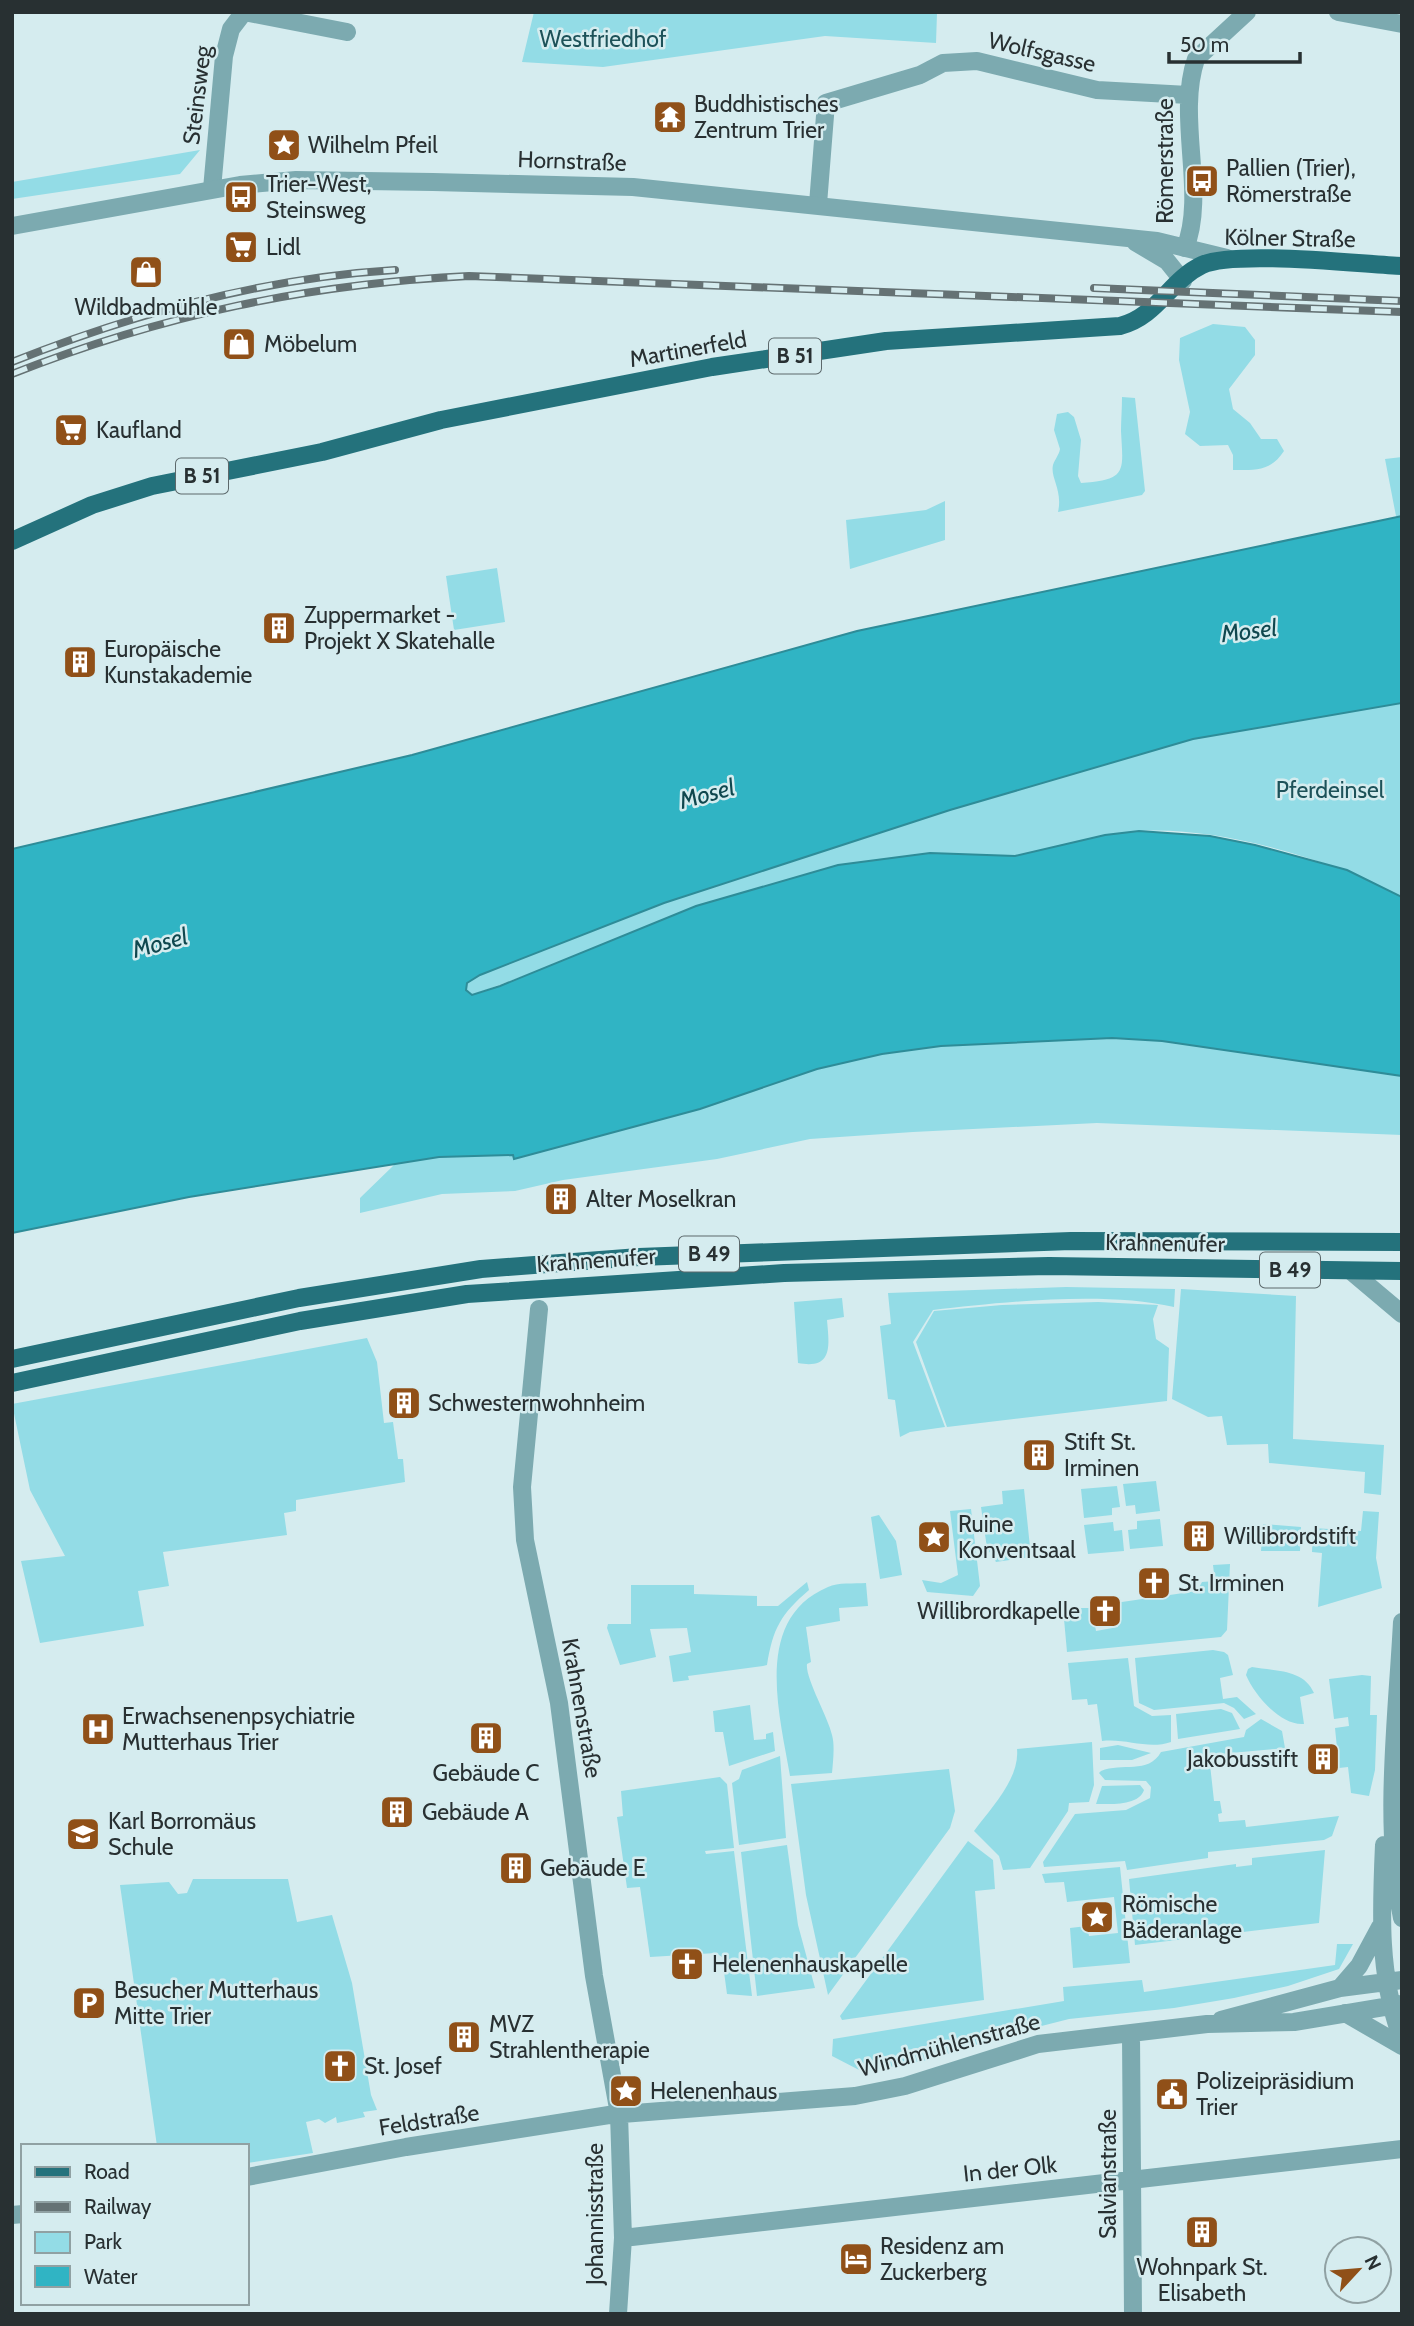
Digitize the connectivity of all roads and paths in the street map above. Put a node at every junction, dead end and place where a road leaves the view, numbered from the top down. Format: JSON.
{"nodes":[{"id":1,"x":244,"y":12,"type":"edge"},
{"id":2,"x":1247,"y":12,"type":"edge"},
{"id":3,"x":1338,"y":12,"type":"edge"},
{"id":4,"x":1402,"y":24,"type":"edge"},
{"id":5,"x":347,"y":32,"type":"dead end"},
{"id":6,"x":1188,"y":95,"type":"junction"},
{"id":7,"x":212,"y":189,"type":"junction"},
{"id":8,"x":818,"y":204,"type":"junction"},
{"id":9,"x":12,"y":226,"type":"edge"},
{"id":10,"x":1132,"y":240,"type":"junction"},
{"id":11,"x":1185,"y":248,"type":"junction"},
{"id":12,"x":1227,"y":258,"type":"junction"},
{"id":13,"x":1167,"y":261,"type":"junction"},
{"id":14,"x":1402,"y":266,"type":"edge"},
{"id":15,"x":1183,"y":281,"type":"junction"},
{"id":16,"x":12,"y":541,"type":"edge"},
{"id":17,"x":1402,"y":1241,"type":"edge"},
{"id":18,"x":1350,"y":1271,"type":"junction"},
{"id":19,"x":1402,"y":1271,"type":"edge"},
{"id":20,"x":539,"y":1309,"type":"dead end"},
{"id":21,"x":1402,"y":1314,"type":"edge"},
{"id":22,"x":12,"y":1359,"type":"edge"},
{"id":23,"x":12,"y":1383,"type":"edge"},
{"id":24,"x":1402,"y":1622,"type":"edge"},
{"id":25,"x":1394,"y":1783,"type":"junction"},
{"id":26,"x":1402,"y":1918,"type":"edge"},
{"id":27,"x":1380,"y":1927,"type":"junction"},
{"id":28,"x":1395,"y":1981,"type":"edge"},
{"id":29,"x":1340,"y":1988,"type":"junction"},
{"id":30,"x":1397,"y":2005,"type":"edge"},
{"id":31,"x":1345,"y":2013,"type":"junction"},
{"id":32,"x":1207,"y":2024,"type":"junction"},
{"id":33,"x":1131,"y":2035,"type":"junction"},
{"id":34,"x":1402,"y":2039,"type":"edge"},
{"id":35,"x":1402,"y":2046,"type":"edge"},
{"id":36,"x":619,"y":2114,"type":"junction"},
{"id":37,"x":1402,"y":2149,"type":"edge"},
{"id":38,"x":248,"y":2177,"type":"edge"},
{"id":39,"x":1132,"y":2179,"type":"junction"},
{"id":40,"x":623,"y":2238,"type":"junction"},
{"id":41,"x":618,"y":2314,"type":"edge"},
{"id":42,"x":1133,"y":2314,"type":"edge"}],
"edges":[{"from":1,"to":5,"type":"street"},
{"from":1,"to":7,"type":"street","name":"Steinsweg"},
{"from":2,"to":6,"type":"street","name":"Römerstraße"},
{"from":3,"to":4,"type":"street"},
{"from":6,"to":8,"type":"street","name":"Wolfsgasse"},
{"from":6,"to":11,"type":"street","name":"Römerstraße"},
{"from":7,"to":8,"type":"street","name":"Hornstraße"},
{"from":7,"to":9,"type":"street","name":"Hornstraße"},
{"from":8,"to":10,"type":"street","name":"Hornstraße"},
{"from":10,"to":11,"type":"street","name":"Hornstraße"},
{"from":10,"to":13,"type":"street","name":"Hornstraße"},
{"from":11,"to":12,"type":"street","name":"Hornstraße"},
{"from":11,"to":13,"type":"street"},
{"from":12,"to":14,"type":"main road","name":"Kölner Straße","number":"B 51"},
{"from":12,"to":15,"type":"main road","name":"Kölner Straße","number":"B 51"},
{"from":13,"to":15,"type":"street","name":"Hornstraße"},
{"from":15,"to":16,"type":"main road","name":"Martinerfeld","number":"B 51"},
{"from":17,"to":22,"type":"main road","name":"Krahnenufer","number":"B 49"},
{"from":18,"to":19,"type":"main road","name":"Krahnenufer","number":"B 49"},
{"from":18,"to":21,"type":"street"},
{"from":18,"to":23,"type":"main road","name":"Krahnenufer","number":"B 49"},
{"from":20,"to":36,"type":"street","name":"Krahnenstraße"},
{"from":24,"to":25,"type":"street"},
{"from":25,"to":26,"type":"street"},
{"from":25,"to":27,"type":"street"},
{"from":27,"to":28,"type":"street"},
{"from":27,"to":29,"type":"street"},
{"from":28,"to":29,"type":"street","name":"Windmühlenstraße"},
{"from":28,"to":30,"type":"street"},
{"from":29,"to":32,"type":"street","name":"Windmühlenstraße"},
{"from":30,"to":31,"type":"street","name":"Windmühlenstraße"},
{"from":30,"to":34,"type":"street"},
{"from":31,"to":32,"type":"street","name":"Windmühlenstraße"},
{"from":31,"to":35,"type":"street"},
{"from":32,"to":33,"type":"street","name":"Windmühlenstraße"},
{"from":33,"to":36,"type":"street","name":"Windmühlenstraße"},
{"from":33,"to":39,"type":"street","name":"Salvianstraße"},
{"from":36,"to":38,"type":"street","name":"Feldstraße"},
{"from":36,"to":40,"type":"street","name":"Johannisstraße"},
{"from":37,"to":39,"type":"street","name":"In der Olk"},
{"from":39,"to":40,"type":"street","name":"In der Olk"},
{"from":39,"to":42,"type":"street","name":"Salvianstraße"},
{"from":40,"to":41,"type":"street","name":"Johannisstraße"}]}
